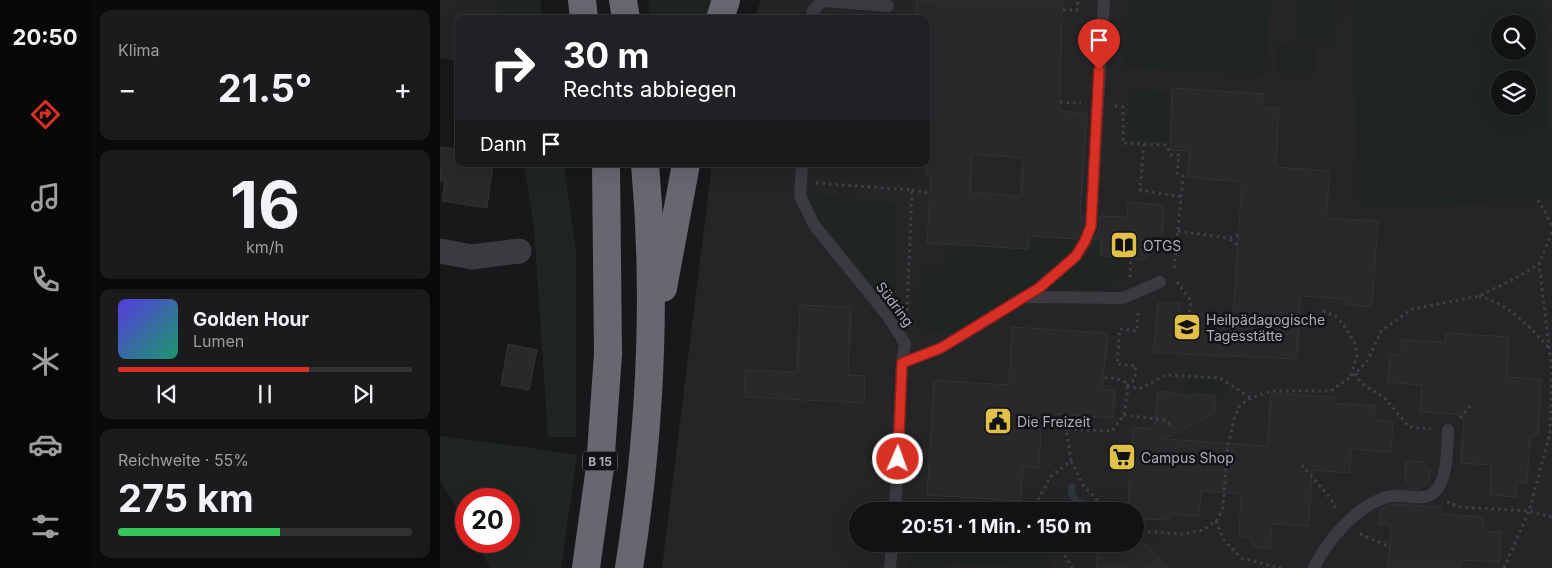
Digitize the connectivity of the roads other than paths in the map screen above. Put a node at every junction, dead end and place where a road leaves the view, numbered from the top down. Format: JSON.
{"nodes":[{"id":1,"x":582,"y":0,"type":"edge"},
{"id":2,"x":623,"y":0,"type":"edge"},
{"id":3,"x":726,"y":0,"type":"edge"},
{"id":4,"x":1104,"y":0,"type":"edge"},
{"id":5,"x":888,"y":6,"type":"dead end"},
{"id":6,"x":584,"y":15,"type":"edge"},
{"id":7,"x":625,"y":15,"type":"edge"},
{"id":8,"x":721,"y":15,"type":"edge"},
{"id":9,"x":812,"y":15,"type":"edge"},
{"id":10,"x":606,"y":167,"type":"edge"},
{"id":11,"x":645,"y":167,"type":"edge"},
{"id":12,"x":685,"y":167,"type":"edge"},
{"id":13,"x":802,"y":167,"type":"edge"},
{"id":14,"x":440,"y":251,"type":"edge"},
{"id":15,"x":519,"y":252,"type":"dead end"},
{"id":16,"x":1160,"y":282,"type":"dead end"},
{"id":17,"x":1025,"y":297,"type":"junction"},
{"id":18,"x":650,"y":363,"type":"junction"},
{"id":19,"x":902,"y":363,"type":"junction"},
{"id":20,"x":1448,"y":430,"type":"road end"},
{"id":21,"x":895,"y":502,"type":"edge"},
{"id":22,"x":891,"y":552,"type":"edge"},
{"id":23,"x":586,"y":568,"type":"edge"},
{"id":24,"x":628,"y":568,"type":"edge"},
{"id":25,"x":890,"y":568,"type":"edge"},
{"id":26,"x":1314,"y":568,"type":"edge"}],
"edges":[{"from":1,"to":6,"type":"highway"},
{"from":2,"to":7,"type":"highway"},
{"from":3,"to":8,"type":"highway"},
{"from":4,"to":17,"type":"lane"},
{"from":5,"to":9,"type":"lane"},
{"from":10,"to":23,"type":"highway","number":"B 15"},
{"from":11,"to":18,"type":"highway"},
{"from":12,"to":18,"type":"highway"},
{"from":13,"to":19,"type":"lane","name":"Südring"},
{"from":14,"to":15,"type":"street"},
{"from":16,"to":17,"type":"lane"},
{"from":17,"to":19,"type":"lane"},
{"from":18,"to":24,"type":"highway"},
{"from":19,"to":21,"type":"lane","name":"Südring"},
{"from":20,"to":26,"type":"lane"},
{"from":22,"to":25,"type":"lane"}]}
